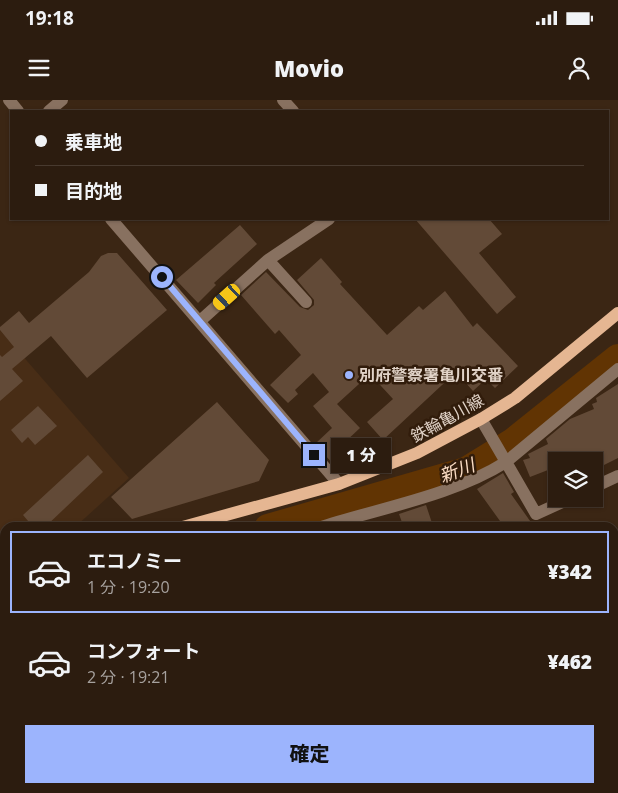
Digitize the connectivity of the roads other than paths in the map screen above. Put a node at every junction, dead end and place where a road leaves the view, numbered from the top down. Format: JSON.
{"nodes":[{"id":1,"x":9,"y":100,"type":"edge"},
{"id":2,"x":62,"y":100,"type":"edge"},
{"id":3,"x":283,"y":100,"type":"edge"},
{"id":4,"x":17,"y":110,"type":"edge"},
{"id":5,"x":50,"y":110,"type":"edge"},
{"id":6,"x":292,"y":110,"type":"edge"},
{"id":7,"x":112,"y":220,"type":"edge"},
{"id":8,"x":328,"y":220,"type":"edge"},
{"id":9,"x":268,"y":260,"type":"junction"},
{"id":10,"x":306,"y":302,"type":"dead end"},
{"id":11,"x":618,"y":313,"type":"edge"},
{"id":12,"x":200,"y":321,"type":"junction"},
{"id":13,"x":618,"y":369,"type":"edge"},
{"id":14,"x":481,"y":419,"type":"junction"},
{"id":15,"x":506,"y":462,"type":"junction"},
{"id":16,"x":618,"y":476,"type":"edge"},
{"id":17,"x":603,"y":483,"type":"edge"},
{"id":18,"x":339,"y":484,"type":"junction"},
{"id":19,"x":551,"y":507,"type":"edge"},
{"id":20,"x":201,"y":522,"type":"edge"},
{"id":21,"x":337,"y":522,"type":"edge"}],
"edges":[{"from":1,"to":4,"type":"street"},
{"from":2,"to":5,"type":"street"},
{"from":3,"to":6,"type":"street"},
{"from":7,"to":12,"type":"street"},
{"from":8,"to":9,"type":"street"},
{"from":9,"to":10,"type":"street"},
{"from":9,"to":12,"type":"street"},
{"from":11,"to":14,"type":"main road","name":"鉄輪亀川線"},
{"from":12,"to":18,"type":"street"},
{"from":13,"to":15,"type":"street"},
{"from":14,"to":15,"type":"street"},
{"from":14,"to":18,"type":"main road","name":"鉄輪亀川線"},
{"from":15,"to":19,"type":"street"},
{"from":15,"to":21,"type":"street"},
{"from":16,"to":17,"type":"street"},
{"from":18,"to":20,"type":"main road","name":"鉄輪亀川線"}]}
